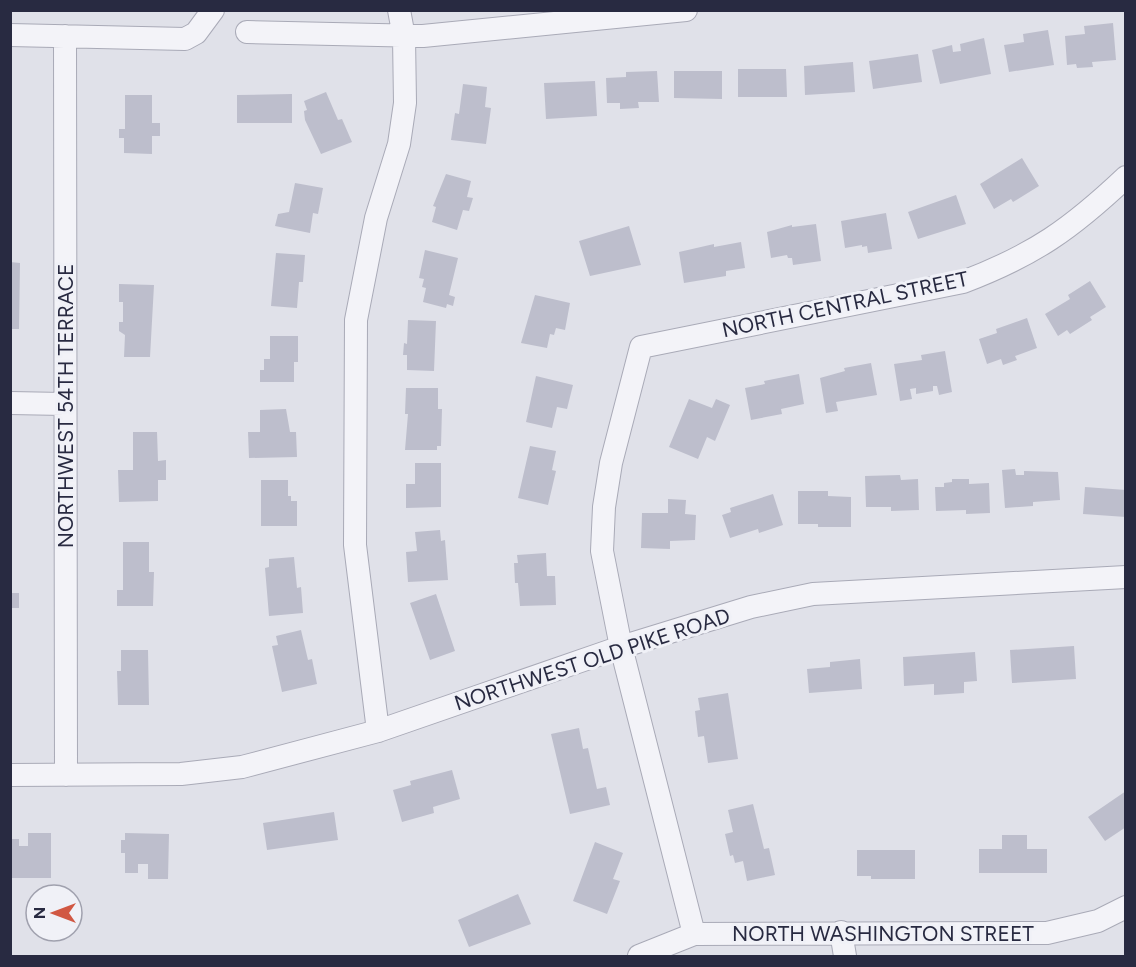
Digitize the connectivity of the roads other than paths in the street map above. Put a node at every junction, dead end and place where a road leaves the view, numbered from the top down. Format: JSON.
{"nodes":[{"id":1,"x":213,"y":10,"type":"edge"},
{"id":2,"x":399,"y":10,"type":"edge"},
{"id":3,"x":686,"y":10,"type":"edge"},
{"id":4,"x":247,"y":32,"type":"dead end"},
{"id":5,"x":10,"y":35,"type":"edge"},
{"id":6,"x":65,"y":36,"type":"junction"},
{"id":7,"x":404,"y":37,"type":"junction"},
{"id":8,"x":1125,"y":177,"type":"edge"},
{"id":9,"x":10,"y":403,"type":"edge"},
{"id":10,"x":64,"y":404,"type":"junction"},
{"id":11,"x":1125,"y":577,"type":"edge"},
{"id":12,"x":621,"y":647,"type":"junction"},
{"id":13,"x":378,"y":731,"type":"junction"},
{"id":14,"x":10,"y":775,"type":"edge"},
{"id":15,"x":66,"y":775,"type":"junction"},
{"id":16,"x":1125,"y":907,"type":"edge"},
{"id":17,"x":841,"y":932,"type":"junction"},
{"id":18,"x":694,"y":934,"type":"junction"},
{"id":19,"x":639,"y":957,"type":"edge"},
{"id":20,"x":845,"y":957,"type":"edge"}],
"edges":[{"from":1,"to":6,"type":"street"},
{"from":2,"to":7,"type":"street"},
{"from":3,"to":7,"type":"street"},
{"from":4,"to":7,"type":"street"},
{"from":5,"to":6,"type":"street"},
{"from":6,"to":10,"type":"street","name":"NORTHWEST 54TH TERRACE"},
{"from":7,"to":13,"type":"street"},
{"from":8,"to":12,"type":"street","name":"NORTH CENTRAL STREET"},
{"from":9,"to":10,"type":"street"},
{"from":10,"to":15,"type":"street","name":"NORTHWEST 54TH TERRACE"},
{"from":11,"to":12,"type":"street","name":"NORTHWEST OLD PIKE ROAD"},
{"from":12,"to":13,"type":"street","name":"NORTHWEST OLD PIKE ROAD"},
{"from":12,"to":18,"type":"street"},
{"from":13,"to":15,"type":"street","name":"NORTHWEST OLD PIKE ROAD"},
{"from":14,"to":15,"type":"street","name":"NORTHWEST OLD PIKE ROAD"},
{"from":16,"to":17,"type":"street","name":"NORTH WASHINGTON STREET"},
{"from":17,"to":18,"type":"street","name":"NORTH WASHINGTON STREET"},
{"from":17,"to":20,"type":"street"},
{"from":18,"to":19,"type":"street","name":"NORTH WASHINGTON STREET"}]}
